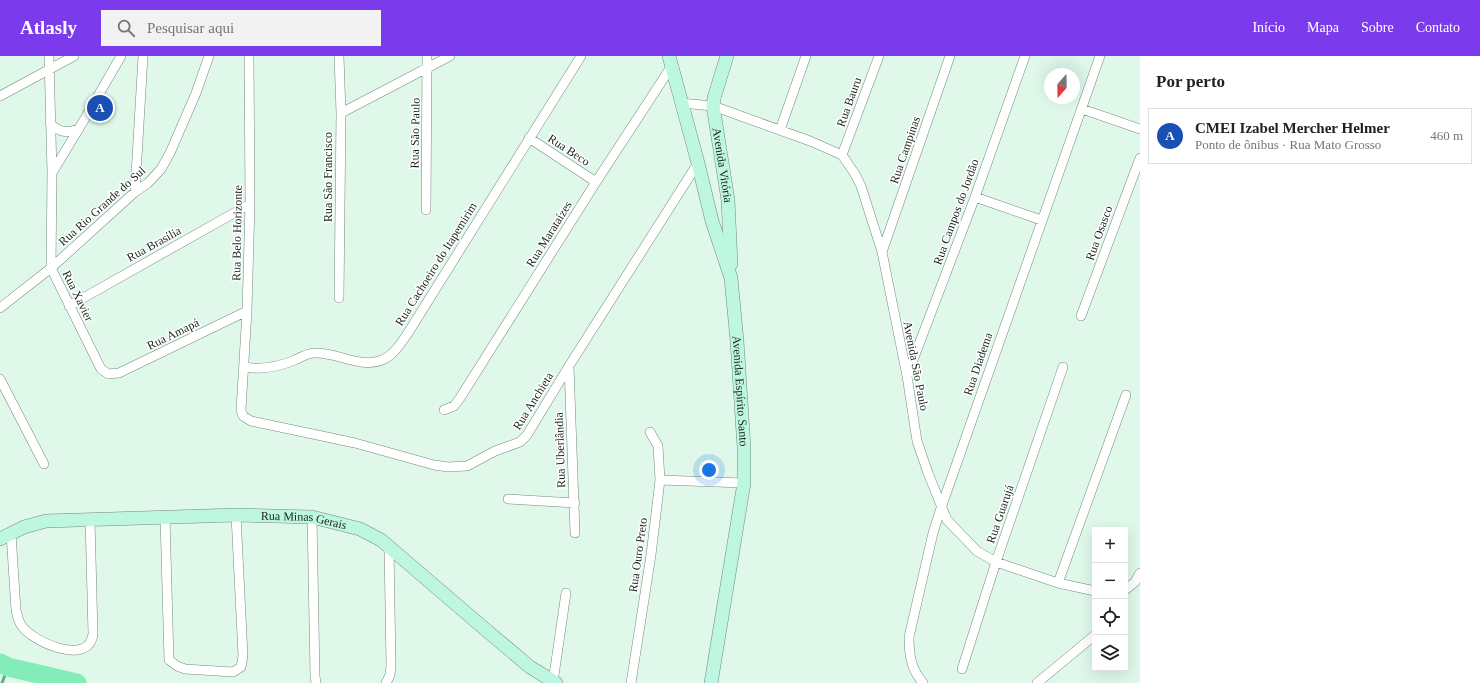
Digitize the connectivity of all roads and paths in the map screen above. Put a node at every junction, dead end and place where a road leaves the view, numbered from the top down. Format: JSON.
{"nodes":[{"id":1,"x":49,"y":56,"type":"edge"},
{"id":2,"x":74,"y":56,"type":"edge"},
{"id":3,"x":121,"y":56,"type":"edge"},
{"id":4,"x":143,"y":56,"type":"edge"},
{"id":5,"x":209,"y":56,"type":"edge"},
{"id":6,"x":249,"y":56,"type":"edge"},
{"id":7,"x":338,"y":56,"type":"edge"},
{"id":8,"x":427,"y":56,"type":"edge"},
{"id":9,"x":450,"y":56,"type":"edge"},
{"id":10,"x":581,"y":56,"type":"edge"},
{"id":11,"x":727,"y":56,"type":"edge"},
{"id":12,"x":806,"y":56,"type":"edge"},
{"id":13,"x":878,"y":56,"type":"edge"},
{"id":14,"x":950,"y":56,"type":"edge"},
{"id":15,"x":1025,"y":56,"type":"edge"},
{"id":16,"x":1100,"y":56,"type":"edge"},
{"id":17,"x":670,"y":62,"type":"edge"},
{"id":18,"x":427,"y":68,"type":"junction"},
{"id":19,"x":49,"y":71,"type":"junction"},
{"id":20,"x":0,"y":96,"type":"edge"},
{"id":21,"x":681,"y":103,"type":"junction"},
{"id":22,"x":713,"y":106,"type":"junction"},
{"id":23,"x":1082,"y":109,"type":"junction"},
{"id":24,"x":341,"y":113,"type":"junction"},
{"id":25,"x":50,"y":123,"type":"junction"},
{"id":26,"x":1140,"y":129,"type":"edge"},
{"id":27,"x":78,"y":130,"type":"junction"},
{"id":28,"x":780,"y":130,"type":"junction"},
{"id":29,"x":529,"y":138,"type":"junction"},
{"id":30,"x":842,"y":156,"type":"junction"},
{"id":31,"x":1140,"y":158,"type":"edge"},
{"id":32,"x":698,"y":163,"type":"junction"},
{"id":33,"x":52,"y":173,"type":"junction"},
{"id":34,"x":596,"y":182,"type":"junction"},
{"id":35,"x":136,"y":192,"type":"junction"},
{"id":36,"x":975,"y":196,"type":"junction"},
{"id":37,"x":250,"y":204,"type":"junction"},
{"id":38,"x":426,"y":210,"type":"dead end"},
{"id":39,"x":729,"y":216,"type":"junction"},
{"id":40,"x":1041,"y":220,"type":"junction"},
{"id":41,"x":712,"y":221,"type":"junction"},
{"id":42,"x":882,"y":252,"type":"junction"},
{"id":43,"x":51,"y":268,"type":"junction"},
{"id":44,"x":731,"y":278,"type":"junction"},
{"id":45,"x":340,"y":298,"type":"dead end"},
{"id":46,"x":69,"y":306,"type":"junction"},
{"id":47,"x":0,"y":308,"type":"edge"},
{"id":48,"x":247,"y":311,"type":"junction"},
{"id":49,"x":1081,"y":316,"type":"dead end"},
{"id":50,"x":569,"y":366,"type":"junction"},
{"id":51,"x":244,"y":367,"type":"junction"},
{"id":52,"x":1063,"y":367,"type":"dead end"},
{"id":53,"x":108,"y":374,"type":"joint"},
{"id":54,"x":907,"y":376,"type":"junction"},
{"id":55,"x":0,"y":379,"type":"edge"},
{"id":56,"x":1126,"y":395,"type":"dead end"},
{"id":57,"x":241,"y":410,"type":"joint"},
{"id":58,"x":444,"y":410,"type":"dead end"},
{"id":59,"x":650,"y":432,"type":"dead end"},
{"id":60,"x":44,"y":464,"type":"dead end"},
{"id":61,"x":660,"y":480,"type":"junction"},
{"id":62,"x":744,"y":483,"type":"junction"},
{"id":63,"x":508,"y":499,"type":"dead end"},
{"id":64,"x":575,"y":503,"type":"junction"},
{"id":65,"x":941,"y":508,"type":"junction"},
{"id":66,"x":236,"y":515,"type":"junction"},
{"id":67,"x":165,"y":517,"type":"junction"},
{"id":68,"x":312,"y":517,"type":"junction"},
{"id":69,"x":90,"y":520,"type":"junction"},
{"id":70,"x":575,"y":533,"type":"dead end"},
{"id":71,"x":5,"y":536,"type":"edge"},
{"id":72,"x":389,"y":546,"type":"junction"},
{"id":73,"x":996,"y":562,"type":"junction"},
{"id":74,"x":1140,"y":573,"type":"edge"},
{"id":75,"x":1058,"y":583,"type":"junction"},
{"id":76,"x":1128,"y":588,"type":"edge"},
{"id":77,"x":1092,"y":589,"type":"edge"},
{"id":78,"x":566,"y":594,"type":"dead end"},
{"id":79,"x":1092,"y":637,"type":"edge"},
{"id":80,"x":962,"y":669,"type":"dead end"},
{"id":81,"x":555,"y":682,"type":"edge"},
{"id":82,"x":316,"y":683,"type":"edge"},
{"id":83,"x":386,"y":683,"type":"edge"},
{"id":84,"x":631,"y":683,"type":"edge"},
{"id":85,"x":711,"y":683,"type":"edge"},
{"id":86,"x":923,"y":683,"type":"edge"},
{"id":87,"x":1037,"y":683,"type":"edge"}],
"edges":[{"from":1,"to":19,"type":"street","name":"Rua Xavier"},
{"from":2,"to":19,"type":"street"},
{"from":3,"to":27,"type":"street"},
{"from":4,"to":35,"type":"street"},
{"from":5,"to":35,"type":"street","name":"Rua Rio Grande do Sul"},
{"from":6,"to":37,"type":"street","name":"Rua Belo Horizonte"},
{"from":7,"to":24,"type":"street","name":"Rua São Francisco"},
{"from":8,"to":18,"type":"street","name":"Rua São Paulo"},
{"from":9,"to":18,"type":"street"},
{"from":10,"to":29,"type":"street","name":"Rua Cachoeiro do Itapemirim"},
{"from":11,"to":22,"type":"street","name":"Avenida Vitória"},
{"from":12,"to":28,"type":"street"},
{"from":13,"to":30,"type":"street","name":"Rua Bauru"},
{"from":14,"to":42,"type":"street","name":"Rua Campinas"},
{"from":15,"to":36,"type":"street","name":"Rua Campos do Jordão"},
{"from":16,"to":23,"type":"street","name":"Rua Diadema"},
{"from":17,"to":21,"type":"street","name":"Avenida Espírito Santo"},
{"from":17,"to":34,"type":"street","name":"Rua Marataízes"},
{"from":18,"to":24,"type":"street"},
{"from":18,"to":38,"type":"street","name":"Rua São Paulo"},
{"from":19,"to":20,"type":"street"},
{"from":19,"to":25,"type":"street","name":"Rua Xavier"},
{"from":21,"to":22,"type":"street"},
{"from":21,"to":32,"type":"street","name":"Avenida Espírito Santo"},
{"from":22,"to":28,"type":"street","name":"Avenida São Paulo"},
{"from":22,"to":39,"type":"street","name":"Avenida Vitória"},
{"from":23,"to":26,"type":"street"},
{"from":23,"to":40,"type":"street","name":"Rua Diadema"},
{"from":24,"to":45,"type":"street","name":"Rua São Francisco"},
{"from":25,"to":27,"type":"street"},
{"from":25,"to":33,"type":"street","name":"Rua Xavier"},
{"from":27,"to":33,"type":"street"},
{"from":28,"to":30,"type":"street","name":"Avenida São Paulo"},
{"from":29,"to":34,"type":"street","name":"Rua Beco"},
{"from":29,"to":51,"type":"street","name":"Rua Cachoeiro do Itapemirim"},
{"from":30,"to":42,"type":"street","name":"Avenida São Paulo"},
{"from":31,"to":49,"type":"street","name":"Rua Osasco"},
{"from":32,"to":41,"type":"street","name":"Avenida Espírito Santo"},
{"from":32,"to":50,"type":"street","name":"Rua Anchieta"},
{"from":33,"to":43,"type":"street","name":"Rua Xavier"},
{"from":34,"to":58,"type":"street","name":"Rua Marataízes"},
{"from":35,"to":43,"type":"street","name":"Rua Rio Grande do Sul"},
{"from":36,"to":40,"type":"street"},
{"from":36,"to":54,"type":"street","name":"Rua Campos do Jordão"},
{"from":37,"to":46,"type":"street","name":"Rua Brasília"},
{"from":37,"to":48,"type":"street","name":"Rua Belo Horizonte"},
{"from":39,"to":41,"type":"street"},
{"from":39,"to":44,"type":"street","name":"Avenida Vitória"},
{"from":40,"to":65,"type":"street","name":"Rua Diadema"},
{"from":41,"to":44,"type":"street","name":"Avenida Espírito Santo"},
{"from":42,"to":54,"type":"street","name":"Avenida São Paulo"},
{"from":43,"to":46,"type":"street","name":"Rua Xavier"},
{"from":43,"to":47,"type":"street","name":"Rua Rio Grande do Sul"},
{"from":44,"to":62,"type":"street","name":"Avenida Espírito Santo"},
{"from":46,"to":53,"type":"street","name":"Rua Xavier"},
{"from":48,"to":51,"type":"street","name":"Rua Belo Horizonte"},
{"from":48,"to":53,"type":"street","name":"Rua Amapá"},
{"from":50,"to":57,"type":"street","name":"Rua Anchieta"},
{"from":50,"to":64,"type":"street","name":"Rua Uberlândia"},
{"from":51,"to":57,"type":"street","name":"Rua Belo Horizonte"},
{"from":52,"to":73,"type":"street","name":"Rua Guarujá"},
{"from":54,"to":65,"type":"street","name":"Avenida São Paulo"},
{"from":55,"to":60,"type":"street"},
{"from":56,"to":75,"type":"street"},
{"from":59,"to":61,"type":"street","name":"Rua Ouro Preto"},
{"from":61,"to":62,"type":"street"},
{"from":61,"to":84,"type":"street","name":"Rua Ouro Preto"},
{"from":62,"to":85,"type":"street","name":"Avenida Espírito Santo"},
{"from":63,"to":64,"type":"street"},
{"from":64,"to":70,"type":"street","name":"Rua Uberlândia"},
{"from":65,"to":73,"type":"street","name":"Avenida São Paulo"},
{"from":65,"to":86,"type":"street","name":"Rua Diadema"},
{"from":66,"to":67,"type":"street","name":"Rua Minas Gerais"},
{"from":66,"to":67,"type":"street"},
{"from":66,"to":68,"type":"street","name":"Rua Minas Gerais"},
{"from":67,"to":69,"type":"street","name":"Rua Minas Gerais"},
{"from":68,"to":72,"type":"street","name":"Rua Minas Gerais"},
{"from":68,"to":82,"type":"street"},
{"from":69,"to":71,"type":"street","name":"Rua Minas Gerais"},
{"from":69,"to":71,"type":"street"},
{"from":72,"to":81,"type":"street","name":"Rua Minas Gerais"},
{"from":72,"to":83,"type":"street"},
{"from":73,"to":75,"type":"street","name":"Avenida São Paulo"},
{"from":73,"to":80,"type":"street","name":"Rua Guarujá"},
{"from":74,"to":76,"type":"street"},
{"from":75,"to":77,"type":"street","name":"Avenida São Paulo"},
{"from":78,"to":81,"type":"street"},
{"from":79,"to":87,"type":"street"}]}
